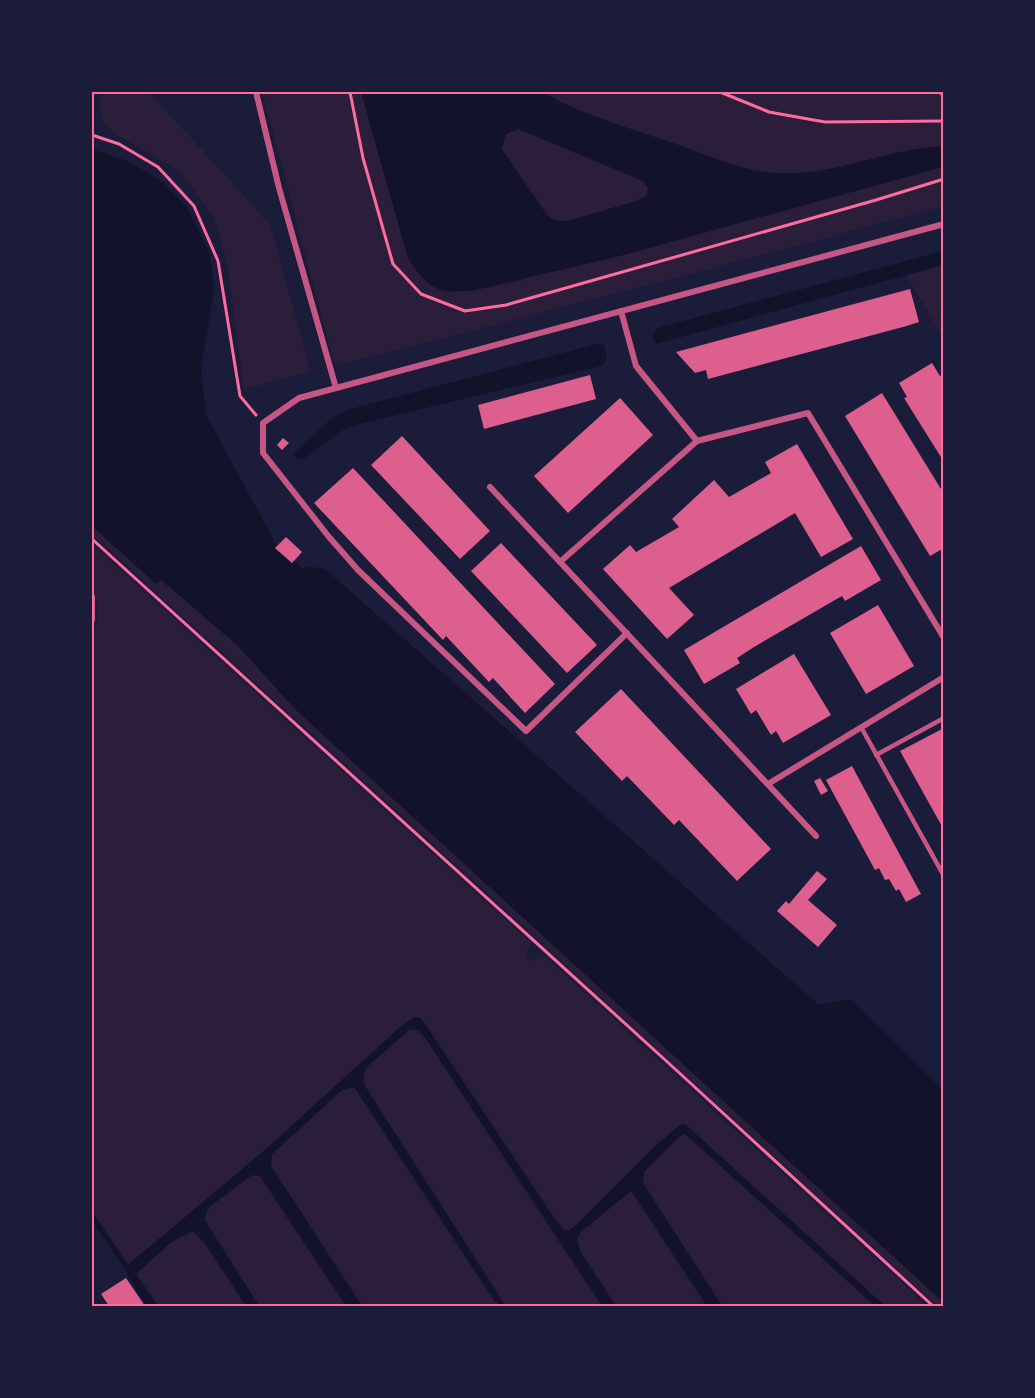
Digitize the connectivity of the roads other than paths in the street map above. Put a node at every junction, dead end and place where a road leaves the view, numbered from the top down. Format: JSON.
{"nodes":[{"id":1,"x":256,"y":92,"type":"edge"},
{"id":2,"x":944,"y":224,"type":"edge"},
{"id":3,"x":621,"y":311,"type":"junction"},
{"id":4,"x":336,"y":388,"type":"junction"},
{"id":5,"x":697,"y":441,"type":"junction"},
{"id":6,"x":490,"y":487,"type":"dead end"},
{"id":7,"x":560,"y":562,"type":"junction"},
{"id":8,"x":92,"y":597,"type":"edge"},
{"id":9,"x":92,"y":620,"type":"edge"},
{"id":10,"x":627,"y":633,"type":"junction"},
{"id":11,"x":944,"y":638,"type":"edge"},
{"id":12,"x":944,"y":677,"type":"edge"},
{"id":13,"x":944,"y":718,"type":"edge"},
{"id":14,"x":861,"y":727,"type":"junction"},
{"id":15,"x":876,"y":755,"type":"junction"},
{"id":16,"x":768,"y":784,"type":"junction"},
{"id":17,"x":816,"y":836,"type":"dead end"},
{"id":18,"x":944,"y":876,"type":"edge"}],
"edges":[{"from":1,"to":4,"type":"street"},
{"from":2,"to":3,"type":"street"},
{"from":3,"to":4,"type":"street"},
{"from":3,"to":5,"type":"street"},
{"from":4,"to":10,"type":"street"},
{"from":5,"to":7,"type":"street"},
{"from":5,"to":11,"type":"street"},
{"from":6,"to":7,"type":"street"},
{"from":7,"to":10,"type":"street"},
{"from":8,"to":9,"type":"street"},
{"from":10,"to":16,"type":"street"},
{"from":12,"to":14,"type":"street"},
{"from":13,"to":15,"type":"lane"},
{"from":14,"to":15,"type":"lane"},
{"from":14,"to":16,"type":"street"},
{"from":15,"to":18,"type":"lane"},
{"from":16,"to":17,"type":"street"}]}
